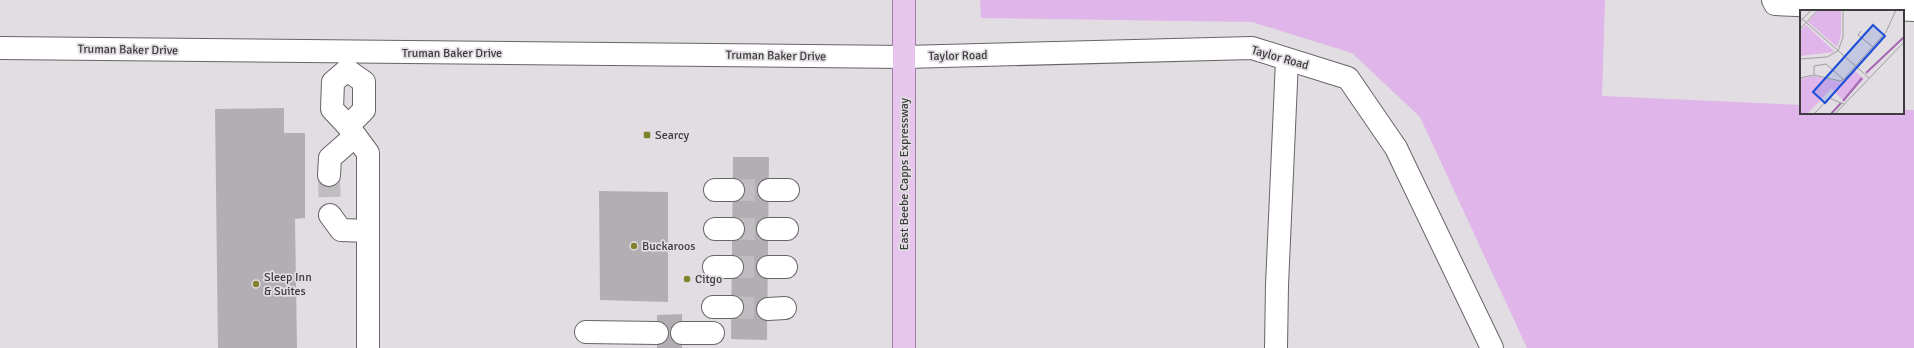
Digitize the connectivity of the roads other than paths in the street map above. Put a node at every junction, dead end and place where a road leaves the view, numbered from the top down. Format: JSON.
{"nodes":[{"id":1,"x":904,"y":0,"type":"edge"},
{"id":2,"x":1773,"y":0,"type":"edge"},
{"id":3,"x":1914,"y":10,"type":"edge"},
{"id":4,"x":0,"y":48,"type":"edge"},
{"id":5,"x":904,"y":57,"type":"junction"},
{"id":6,"x":1287,"y":60,"type":"junction"},
{"id":7,"x":347,"y":61,"type":"junction"},
{"id":8,"x":352,"y":131,"type":"junction"},
{"id":9,"x":329,"y":175,"type":"tunnel mouth"},
{"id":10,"x":330,"y":215,"type":"tunnel mouth"},
{"id":11,"x":368,"y":231,"type":"junction"},
{"id":12,"x":586,"y":332,"type":"dead end"},
{"id":13,"x":657,"y":333,"type":"dead end"},
{"id":14,"x":682,"y":333,"type":"dead end"},
{"id":15,"x":713,"y":333,"type":"dead end"},
{"id":16,"x":368,"y":348,"type":"edge"},
{"id":17,"x":904,"y":348,"type":"edge"},
{"id":18,"x":1276,"y":348,"type":"edge"},
{"id":19,"x":1492,"y":348,"type":"edge"}],
"edges":[{"from":1,"to":5,"type":"main road","name":"East Beebe Capps Expressway"},
{"from":2,"to":3,"type":"street"},
{"from":4,"to":7,"type":"street","name":"Truman Baker Drive"},
{"from":5,"to":6,"type":"street","name":"Taylor Road"},
{"from":5,"to":7,"type":"street","name":"Truman Baker Drive"},
{"from":5,"to":17,"type":"main road","name":"East Beebe Capps Expressway"},
{"from":6,"to":18,"type":"street"},
{"from":6,"to":19,"type":"street","name":"Taylor Road"},
{"from":7,"to":8,"type":"street"},
{"from":7,"to":8,"type":"street"},
{"from":8,"to":9,"type":"street"},
{"from":8,"to":11,"type":"street"},
{"from":10,"to":11,"type":"street"},
{"from":11,"to":16,"type":"street"},
{"from":12,"to":13,"type":"street"},
{"from":14,"to":15,"type":"street"}]}
